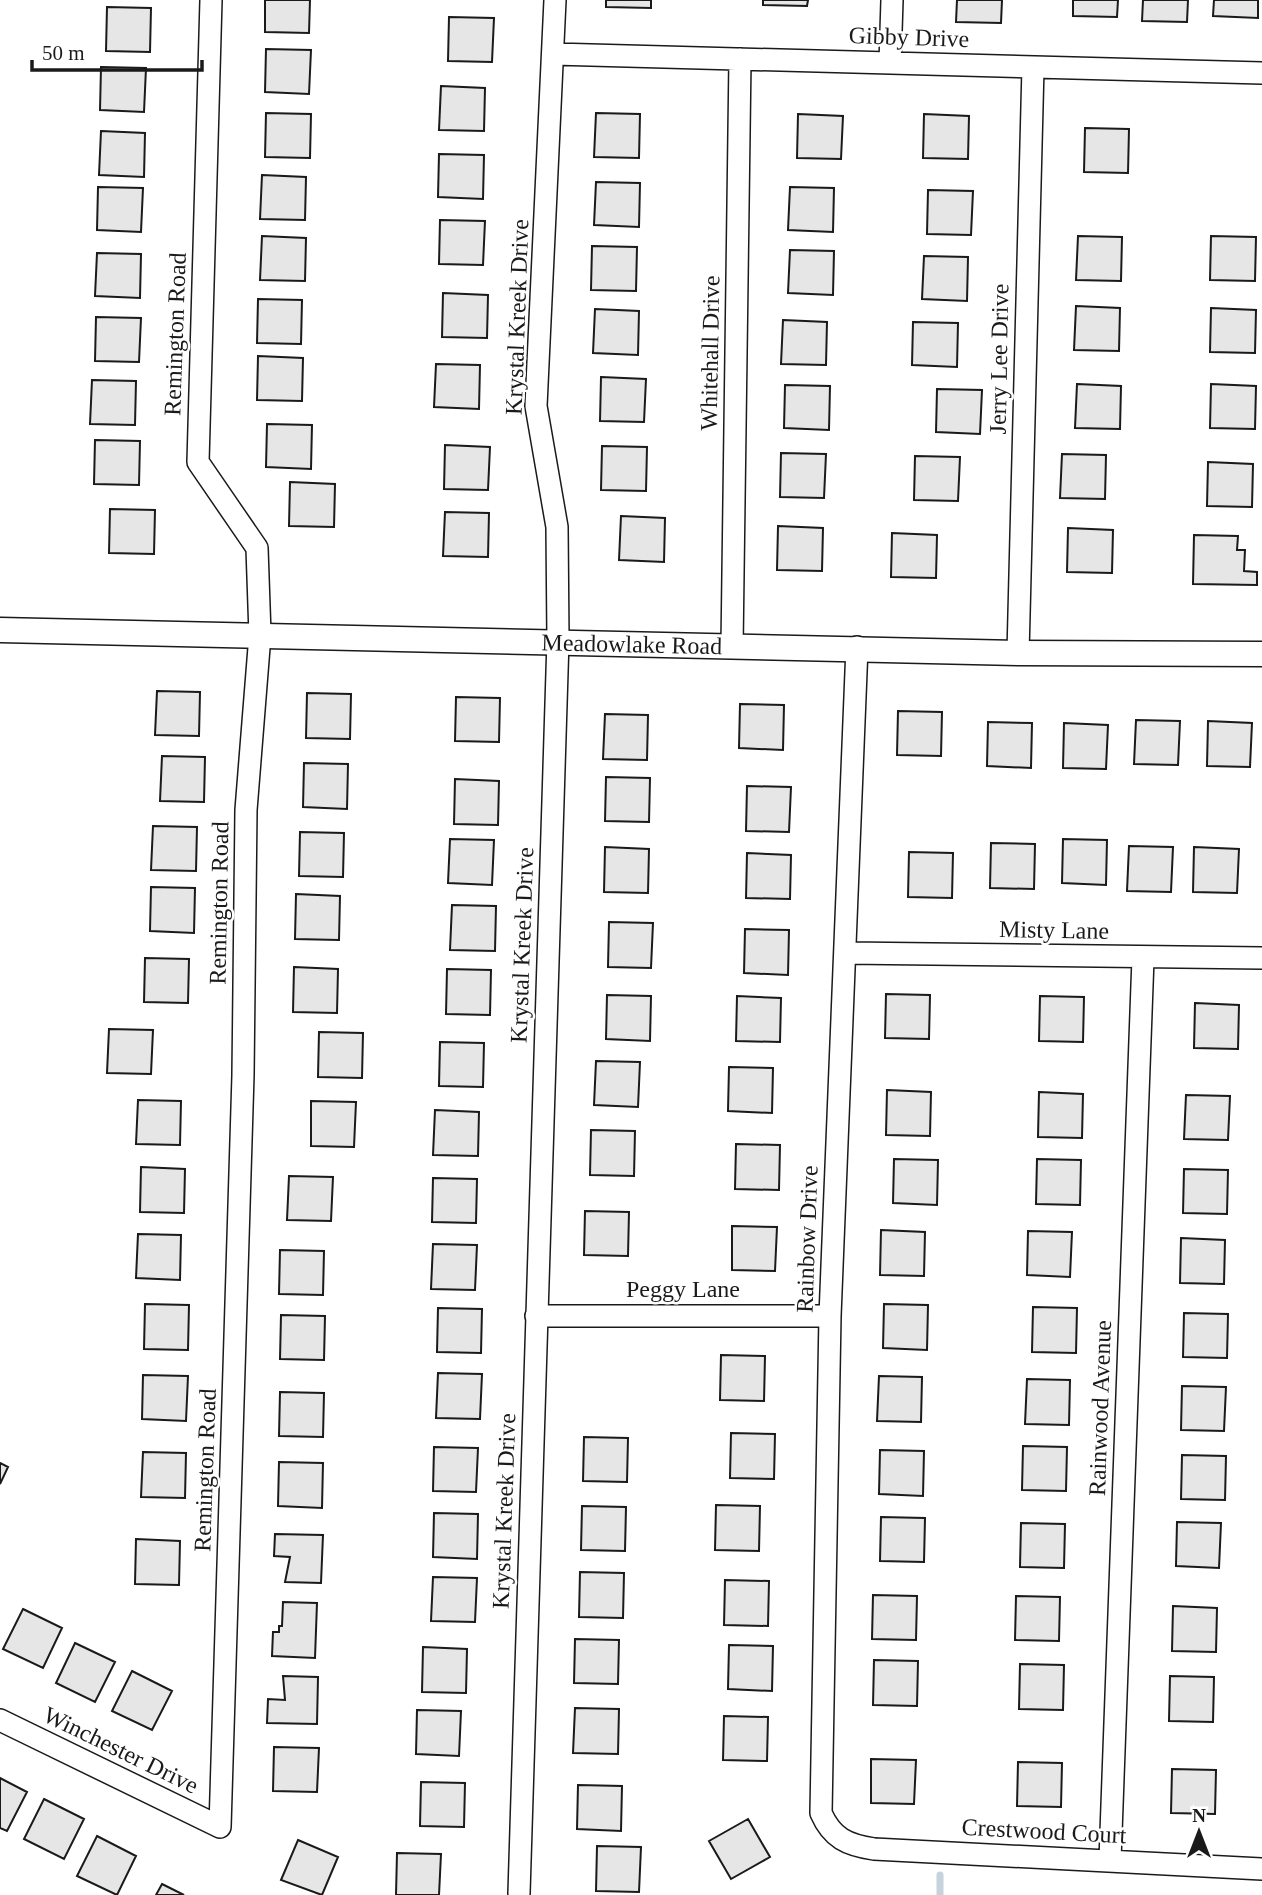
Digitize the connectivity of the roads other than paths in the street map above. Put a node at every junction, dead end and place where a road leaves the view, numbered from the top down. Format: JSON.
{"nodes":[{"id":1,"x":211,"y":0,"type":"edge"},
{"id":2,"x":555,"y":0,"type":"edge"},
{"id":3,"x":892,"y":0,"type":"edge"},
{"id":4,"x":554,"y":54,"type":"junction"},
{"id":5,"x":740,"y":59,"type":"junction"},
{"id":6,"x":890,"y":63,"type":"junction"},
{"id":7,"x":1033,"y":66,"type":"junction"},
{"id":8,"x":1262,"y":73,"type":"edge"},
{"id":9,"x":0,"y":630,"type":"edge"},
{"id":10,"x":260,"y":635,"type":"junction"},
{"id":11,"x":558,"y":640,"type":"junction"},
{"id":12,"x":732,"y":647,"type":"junction"},
{"id":13,"x":857,"y":647,"type":"junction"},
{"id":14,"x":1018,"y":653,"type":"junction"},
{"id":15,"x":1262,"y":654,"type":"edge"},
{"id":16,"x":846,"y":953,"type":"junction"},
{"id":17,"x":1143,"y":958,"type":"junction"},
{"id":18,"x":1262,"y":958,"type":"edge"},
{"id":19,"x":536,"y":1315,"type":"junction"},
{"id":20,"x":830,"y":1316,"type":"junction"},
{"id":21,"x":0,"y":1720,"type":"edge"},
{"id":22,"x":220,"y":1827,"type":"joint"},
{"id":23,"x":829,"y":1831,"type":"joint"},
{"id":24,"x":1110,"y":1860,"type":"junction"},
{"id":25,"x":1262,"y":1869,"type":"edge"},
{"id":26,"x":519,"y":1893,"type":"dead end"}],
"edges":[{"from":1,"to":10,"type":"street","name":"Remington Road"},
{"from":2,"to":4,"type":"street","name":"Krystal Kreek Drive"},
{"from":3,"to":6,"type":"street"},
{"from":4,"to":5,"type":"street","name":"Gibby Drive"},
{"from":4,"to":11,"type":"street","name":"Krystal Kreek Drive"},
{"from":5,"to":6,"type":"street","name":"Gibby Drive"},
{"from":5,"to":12,"type":"street","name":"Whitehall Drive"},
{"from":6,"to":7,"type":"street","name":"Gibby Drive"},
{"from":7,"to":8,"type":"street","name":"Gibby Drive"},
{"from":7,"to":14,"type":"street","name":"Jerry Lee Drive"},
{"from":9,"to":10,"type":"street","name":"Meadowlake Road"},
{"from":10,"to":11,"type":"street","name":"Meadowlake Road"},
{"from":10,"to":22,"type":"street","name":"Remington Road"},
{"from":11,"to":12,"type":"street","name":"Meadowlake Road"},
{"from":11,"to":19,"type":"street","name":"Krystal Kreek Drive"},
{"from":12,"to":13,"type":"street","name":"Meadowlake Road"},
{"from":13,"to":14,"type":"street","name":"Meadowlake Road"},
{"from":13,"to":16,"type":"street","name":"Rainbow Drive"},
{"from":14,"to":15,"type":"street","name":"Meadowlake Road"},
{"from":16,"to":17,"type":"street","name":"Misty Lane"},
{"from":16,"to":20,"type":"street","name":"Rainbow Drive"},
{"from":17,"to":18,"type":"street","name":"Misty Lane"},
{"from":17,"to":24,"type":"street","name":"Rainwood Avenue"},
{"from":19,"to":20,"type":"street","name":"Peggy Lane"},
{"from":19,"to":26,"type":"street","name":"Krystal Kreek Drive"},
{"from":20,"to":23,"type":"street","name":"Rainbow Drive"},
{"from":21,"to":22,"type":"street","name":"Winchester Drive"},
{"from":23,"to":24,"type":"street","name":"Crestwood Court"},
{"from":24,"to":25,"type":"street","name":"Crestwood Court"}]}
